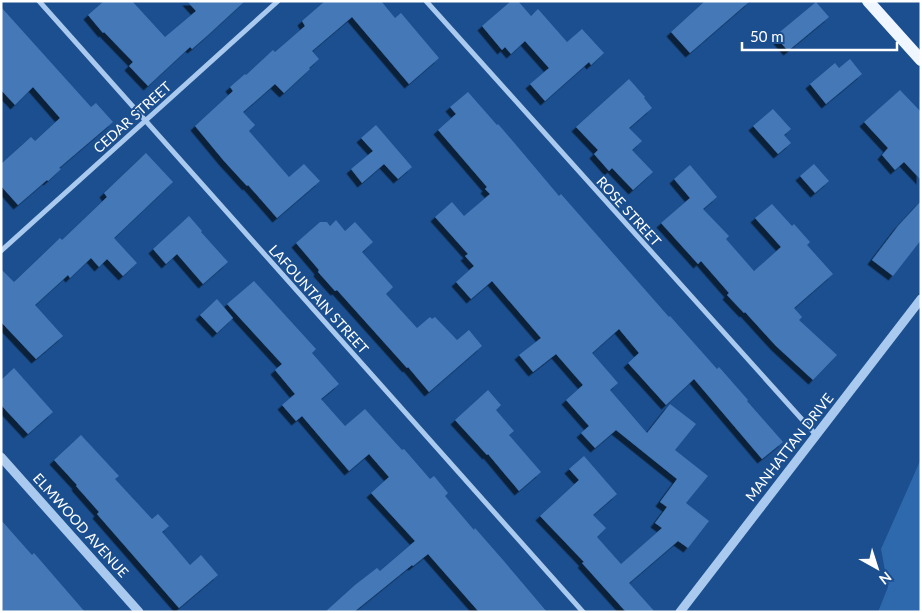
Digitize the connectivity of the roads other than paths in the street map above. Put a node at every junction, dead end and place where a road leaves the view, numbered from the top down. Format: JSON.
{"nodes":[{"id":1,"x":39,"y":1,"type":"edge"},
{"id":2,"x":278,"y":1,"type":"edge"},
{"id":3,"x":426,"y":1,"type":"edge"},
{"id":4,"x":868,"y":1,"type":"edge"},
{"id":5,"x":921,"y":60,"type":"edge"},
{"id":6,"x":145,"y":120,"type":"junction"},
{"id":7,"x":1,"y":251,"type":"edge"},
{"id":8,"x":921,"y":299,"type":"edge"},
{"id":9,"x":816,"y":436,"type":"junction"},
{"id":10,"x":1,"y":457,"type":"edge"},
{"id":11,"x":140,"y":612,"type":"edge"},
{"id":12,"x":583,"y":612,"type":"edge"},
{"id":13,"x":680,"y":612,"type":"edge"}],
"edges":[{"from":1,"to":6,"type":"street","name":"LAFOUNTAIN STREET"},
{"from":2,"to":6,"type":"street","name":"CEDAR STREET"},
{"from":3,"to":9,"type":"street","name":"ROSE STREET"},
{"from":4,"to":5,"type":"main road"},
{"from":6,"to":7,"type":"street","name":"CEDAR STREET"},
{"from":6,"to":12,"type":"street","name":"LAFOUNTAIN STREET"},
{"from":8,"to":9,"type":"street","name":"MANHATTAN DRIVE"},
{"from":9,"to":13,"type":"street","name":"MANHATTAN DRIVE"},
{"from":10,"to":11,"type":"street","name":"ELMWOOD AVENUE"}]}
